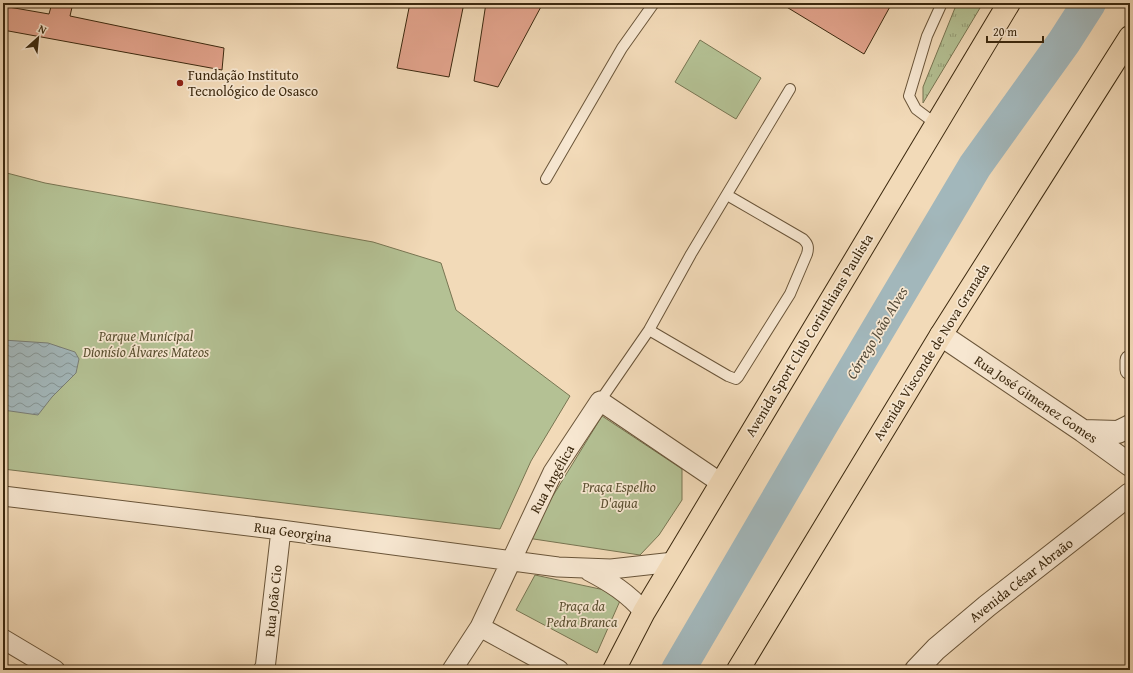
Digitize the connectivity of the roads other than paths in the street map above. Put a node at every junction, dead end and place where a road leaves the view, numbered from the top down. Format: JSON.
{"nodes":[{"id":1,"x":654,"y":3,"type":"edge"},
{"id":2,"x":942,"y":3,"type":"edge"},
{"id":3,"x":1009,"y":3,"type":"edge"},
{"id":4,"x":1130,"y":37,"type":"edge"},
{"id":5,"x":790,"y":90,"type":"dead end"},
{"id":6,"x":936,"y":124,"type":"junction"},
{"id":7,"x":546,"y":179,"type":"dead end"},
{"id":8,"x":727,"y":195,"type":"junction"},
{"id":9,"x":649,"y":330,"type":"junction"},
{"id":10,"x":941,"y":335,"type":"junction"},
{"id":11,"x":1130,"y":360,"type":"edge"},
{"id":12,"x":1130,"y":370,"type":"edge"},
{"id":13,"x":600,"y":401,"type":"junction"},
{"id":14,"x":1130,"y":426,"type":"edge"},
{"id":15,"x":1083,"y":431,"type":"junction"},
{"id":16,"x":1130,"y":465,"type":"edge"},
{"id":17,"x":721,"y":483,"type":"junction"},
{"id":18,"x":1130,"y":494,"type":"edge"},
{"id":19,"x":3,"y":496,"type":"edge"},
{"id":20,"x":281,"y":530,"type":"junction"},
{"id":21,"x":511,"y":562,"type":"junction"},
{"id":22,"x":674,"y":562,"type":"junction"},
{"id":23,"x":584,"y":568,"type":"junction"},
{"id":24,"x":644,"y":612,"type":"junction"},
{"id":25,"x":480,"y":627,"type":"junction"},
{"id":26,"x":3,"y":639,"type":"edge"},
{"id":27,"x":55,"y":670,"type":"edge"},
{"id":28,"x":265,"y":670,"type":"edge"},
{"id":29,"x":452,"y":670,"type":"edge"},
{"id":30,"x":559,"y":670,"type":"edge"},
{"id":31,"x":614,"y":670,"type":"edge"},
{"id":32,"x":738,"y":670,"type":"edge"},
{"id":33,"x":916,"y":670,"type":"edge"}],
"edges":[{"from":1,"to":7,"type":"lane"},
{"from":2,"to":6,"type":"lane"},
{"from":3,"to":6,"type":"main road","name":"Avenida Sport Club Corinthians Paulista"},
{"from":4,"to":10,"type":"main road","name":"Avenida Visconde de Nova Granada"},
{"from":5,"to":8,"type":"lane"},
{"from":6,"to":17,"type":"main road","name":"Avenida Sport Club Corinthians Paulista"},
{"from":8,"to":9,"type":"lane"},
{"from":8,"to":9,"type":"lane"},
{"from":9,"to":13,"type":"lane"},
{"from":10,"to":15,"type":"street","name":"Rua José Gimenez Gomes"},
{"from":10,"to":32,"type":"main road","name":"Avenida Visconde de Nova Granada"},
{"from":11,"to":12,"type":"street"},
{"from":13,"to":17,"type":"street"},
{"from":13,"to":21,"type":"street","name":"Rua Angélica"},
{"from":14,"to":15,"type":"street"},
{"from":15,"to":16,"type":"street","name":"Rua José Gimenez Gomes"},
{"from":17,"to":22,"type":"main road","name":"Avenida Sport Club Corinthians Paulista"},
{"from":18,"to":33,"type":"street","name":"Avenida César Abraão"},
{"from":19,"to":20,"type":"street","name":"Rua Georgina"},
{"from":20,"to":21,"type":"street","name":"Rua Georgina"},
{"from":20,"to":28,"type":"street","name":"Rua João Cio"},
{"from":21,"to":23,"type":"street","name":"Rua Georgina"},
{"from":21,"to":25,"type":"street","name":"Rua Angélica"},
{"from":22,"to":23,"type":"street","name":"Rua Georgina"},
{"from":22,"to":24,"type":"main road","name":"Avenida Sport Club Corinthians Paulista"},
{"from":23,"to":24,"type":"street","name":"Rua Georgina"},
{"from":24,"to":31,"type":"main road","name":"Avenida Sport Club Corinthians Paulista"},
{"from":25,"to":29,"type":"street","name":"Rua Angélica"},
{"from":25,"to":30,"type":"street"},
{"from":26,"to":27,"type":"street"}]}
